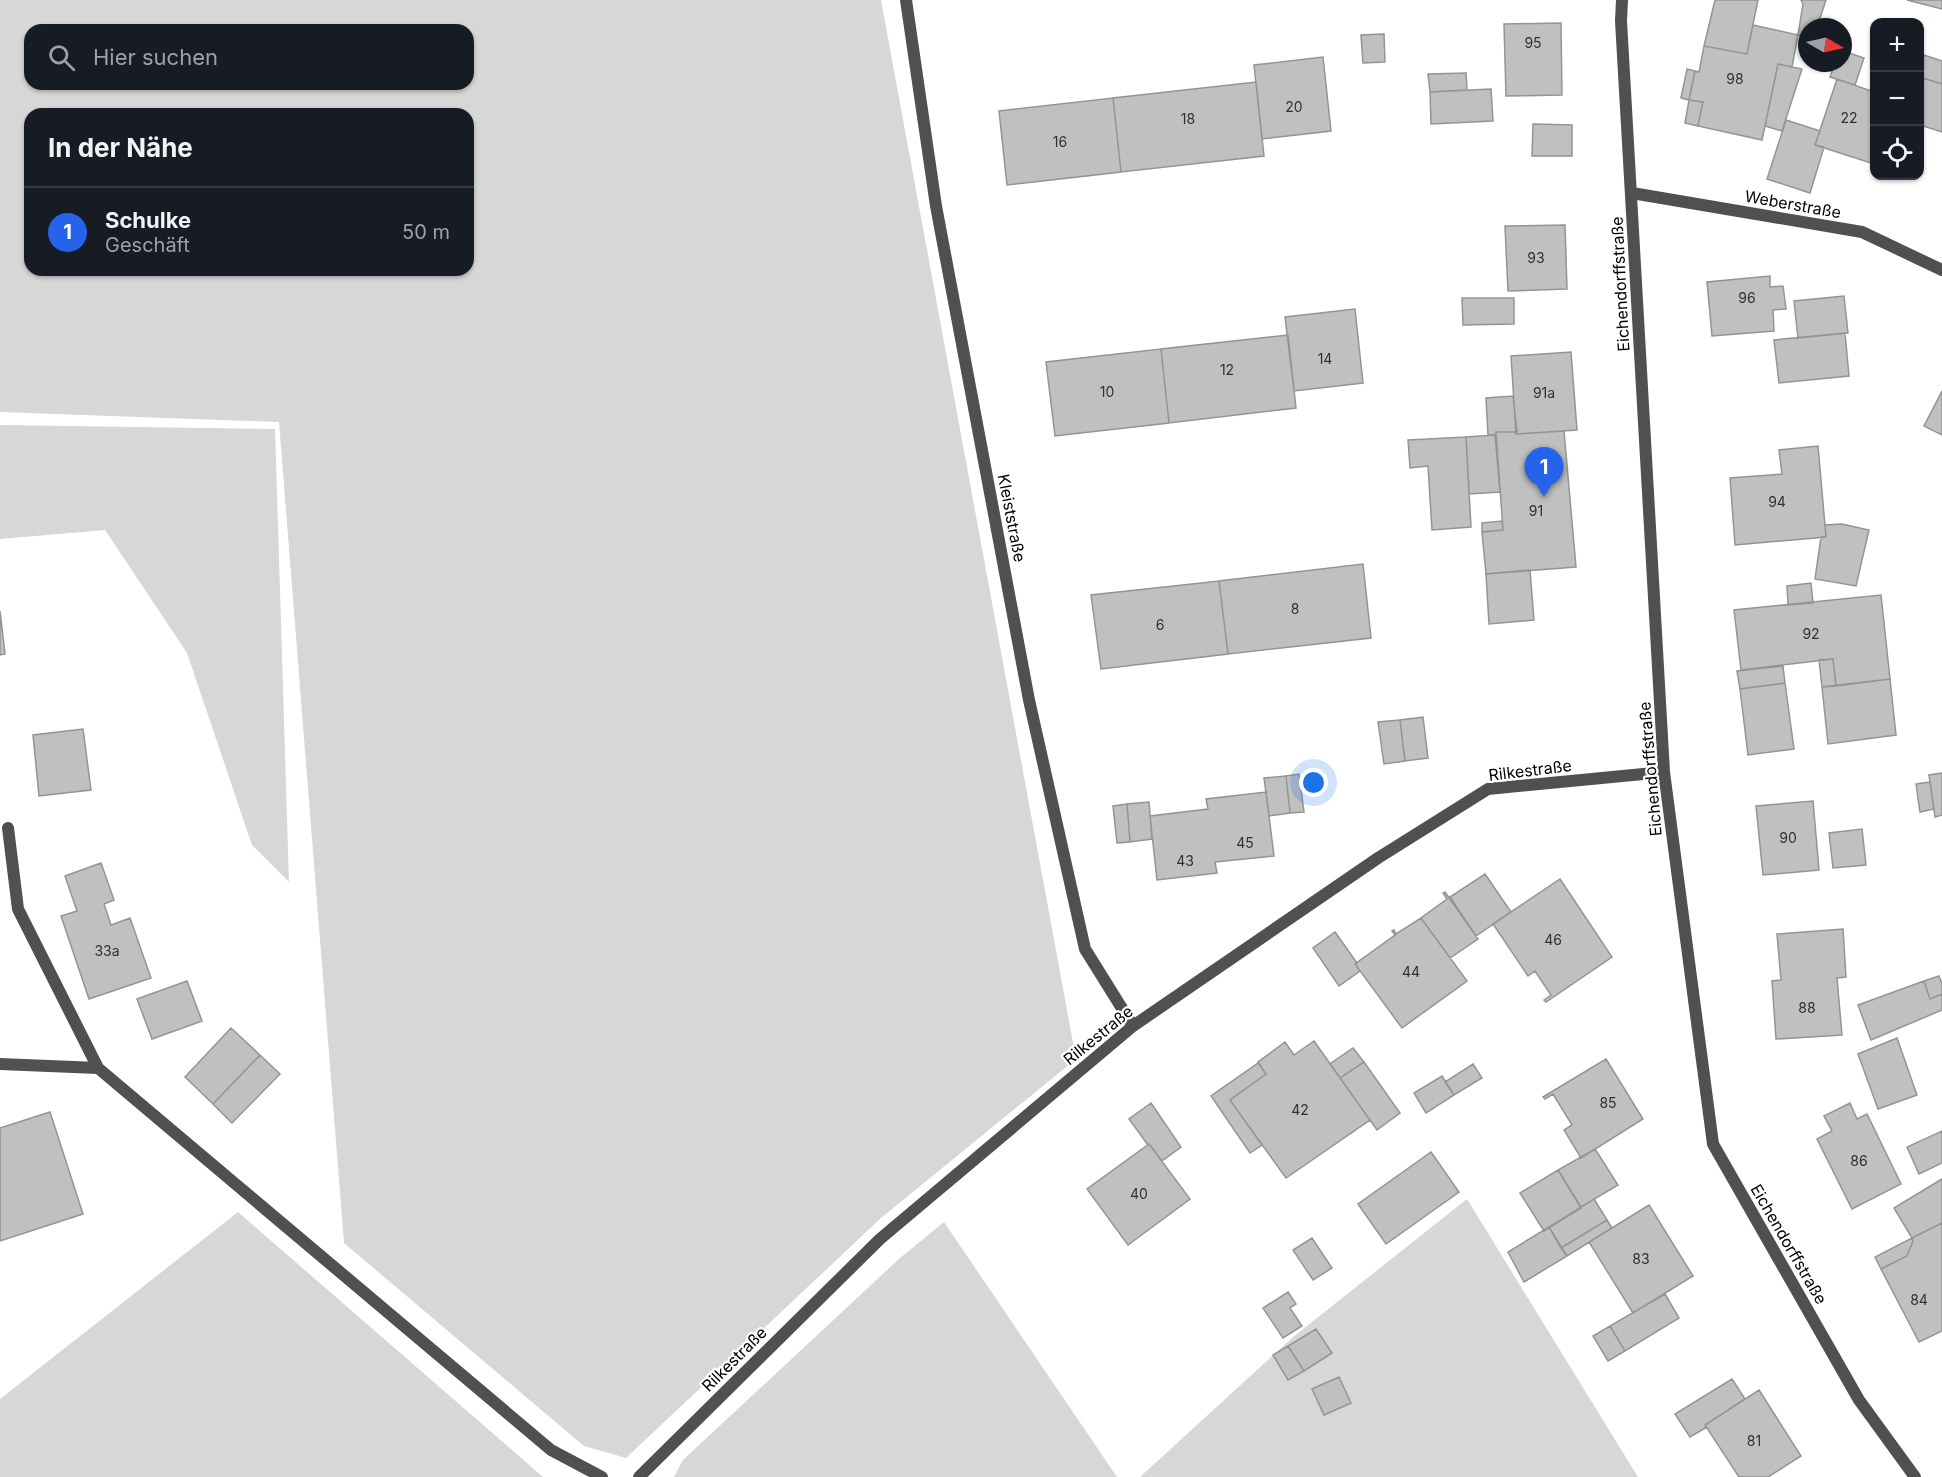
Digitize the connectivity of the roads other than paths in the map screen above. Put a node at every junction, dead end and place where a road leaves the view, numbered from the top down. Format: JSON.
{"nodes":[{"id":1,"x":906,"y":0,"type":"edge"},
{"id":2,"x":1622,"y":0,"type":"edge"},
{"id":3,"x":1632,"y":193,"type":"junction"},
{"id":4,"x":1942,"y":270,"type":"edge"},
{"id":5,"x":1664,"y":772,"type":"junction"},
{"id":6,"x":8,"y":828,"type":"dead end"},
{"id":7,"x":1133,"y":1026,"type":"junction"},
{"id":8,"x":0,"y":1064,"type":"edge"},
{"id":9,"x":98,"y":1068,"type":"junction"},
{"id":10,"x":602,"y":1477,"type":"edge"},
{"id":11,"x":634,"y":1477,"type":"edge"},
{"id":12,"x":639,"y":1477,"type":"edge"},
{"id":13,"x":1915,"y":1477,"type":"edge"}],
"edges":[{"from":1,"to":7,"type":"street","name":"Kleiststraße"},
{"from":2,"to":3,"type":"street","name":"Eichendorffstraße"},
{"from":3,"to":4,"type":"street","name":"Weberstraße"},
{"from":3,"to":5,"type":"street","name":"Eichendorffstraße"},
{"from":5,"to":7,"type":"street","name":"Rilkestraße"},
{"from":5,"to":13,"type":"street","name":"Eichendorffstraße"},
{"from":6,"to":9,"type":"street"},
{"from":7,"to":12,"type":"street","name":"Rilkestraße"},
{"from":8,"to":9,"type":"street"},
{"from":9,"to":10,"type":"street"},
{"from":11,"to":12,"type":"street"}]}
